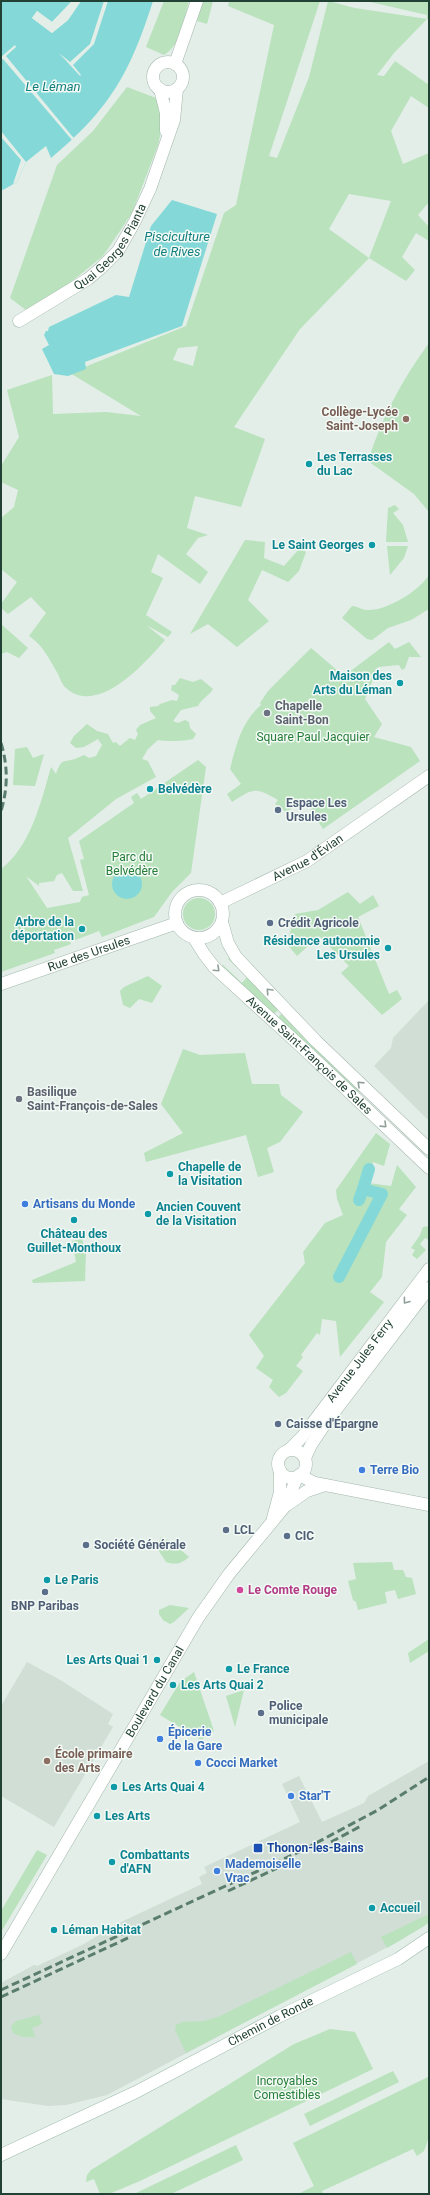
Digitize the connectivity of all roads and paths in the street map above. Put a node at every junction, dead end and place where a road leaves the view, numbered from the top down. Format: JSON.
{"nodes":[{"id":1,"x":197,"y":1,"type":"edge"},
{"id":2,"x":175,"y":64,"type":"junction"},
{"id":3,"x":160,"y":90,"type":"junction"},
{"id":4,"x":177,"y":90,"type":"junction"},
{"id":5,"x":165,"y":142,"type":"junction"},
{"id":6,"x":18,"y":321,"type":"dead end"},
{"id":7,"x":429,"y":776,"type":"edge"},
{"id":8,"x":220,"y":903,"type":"junction"},
{"id":9,"x":222,"y":922,"type":"junction"},
{"id":10,"x":177,"y":923,"type":"junction"},
{"id":11,"x":194,"y":938,"type":"junction"},
{"id":12,"x":1,"y":984,"type":"edge"},
{"id":13,"x":429,"y":1149,"type":"edge"},
{"id":14,"x":429,"y":1168,"type":"edge"},
{"id":15,"x":429,"y":1269,"type":"edge"},
{"id":16,"x":429,"y":1288,"type":"edge"},
{"id":17,"x":378,"y":1346,"type":"junction"},
{"id":18,"x":289,"y":1450,"type":"junction"},
{"id":19,"x":305,"y":1461,"type":"junction"},
{"id":20,"x":280,"y":1470,"type":"junction"},
{"id":21,"x":298,"y":1476,"type":"junction"},
{"id":22,"x":326,"y":1485,"type":"junction"},
{"id":23,"x":286,"y":1505,"type":"junction"},
{"id":24,"x":429,"y":1506,"type":"edge"},
{"id":25,"x":272,"y":1521,"type":"junction"},
{"id":26,"x":429,"y":1938,"type":"edge"},
{"id":27,"x":1,"y":1954,"type":"edge"},
{"id":28,"x":1,"y":2155,"type":"edge"}],
"edges":[{"from":1,"to":2,"type":"street"},
{"from":2,"to":3,"type":"street"},
{"from":2,"to":4,"type":"street"},
{"from":3,"to":4,"type":"street"},
{"from":3,"to":5,"type":"street","name":"Quai Georges Pianta"},
{"from":4,"to":5,"type":"street","name":"Quai Georges Pianta"},
{"from":5,"to":6,"type":"street","name":"Quai Georges Pianta"},
{"from":7,"to":8,"type":"street","name":"Avenue d'Évian"},
{"from":8,"to":9,"type":"street"},
{"from":8,"to":10,"type":"street"},
{"from":9,"to":11,"type":"street"},
{"from":13,"to":9,"type":"street","name":"Avenue Saint-François de Sales","one_way":true},
{"from":10,"to":11,"type":"street"},
{"from":10,"to":12,"type":"street","name":"Rue des Ursules"},
{"from":11,"to":14,"type":"street","name":"Avenue Saint-François de Sales","one_way":true},
{"from":15,"to":17,"type":"street","name":"Avenue Jules Ferry","one_way":true},
{"from":16,"to":17,"type":"street","name":"Avenue Jules Ferry"},
{"from":17,"to":18,"type":"street","name":"Avenue Jules Ferry"},
{"from":17,"to":19,"type":"street","name":"Avenue Jules Ferry"},
{"from":18,"to":19,"type":"street"},
{"from":18,"to":20,"type":"street"},
{"from":19,"to":21,"type":"street"},
{"from":19,"to":22,"type":"street"},
{"from":20,"to":21,"type":"street"},
{"from":20,"to":25,"type":"street","name":"Boulevard du Canal"},
{"from":21,"to":22,"type":"street"},
{"from":21,"to":23,"type":"street","name":"Boulevard du Canal"},
{"from":22,"to":23,"type":"street"},
{"from":22,"to":24,"type":"street"},
{"from":23,"to":25,"type":"street","name":"Boulevard du Canal"},
{"from":25,"to":27,"type":"street","name":"Boulevard du Canal"},
{"from":26,"to":28,"type":"street","name":"Chemin de Ronde"}]}
